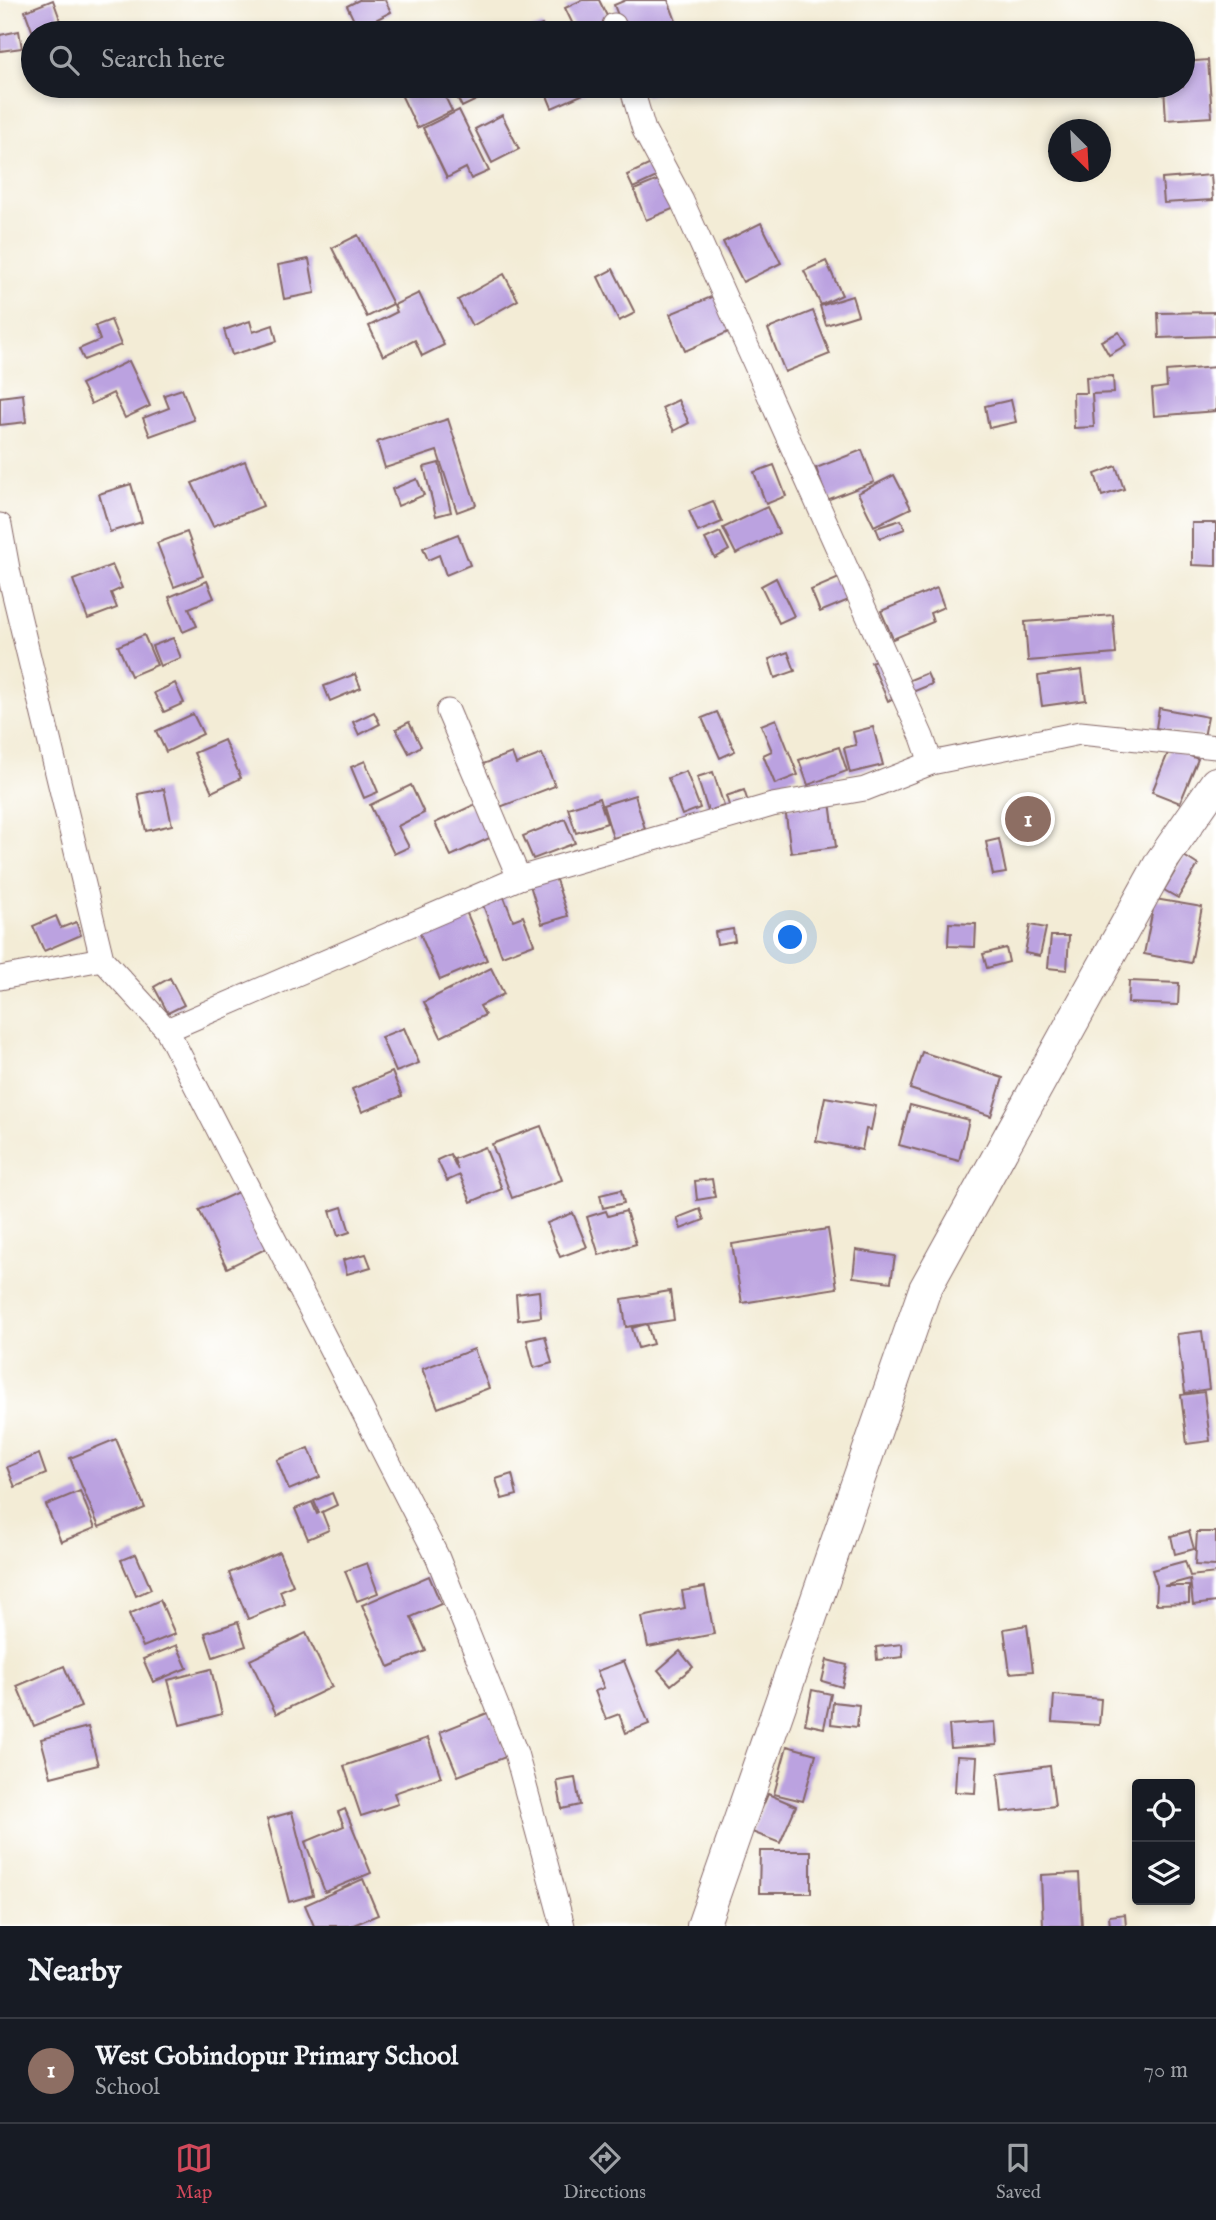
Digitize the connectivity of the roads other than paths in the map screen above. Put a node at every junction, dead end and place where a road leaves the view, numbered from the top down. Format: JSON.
{"nodes":[{"id":1,"x":634,"y":98,"type":"edge"},
{"id":2,"x":0,"y":525,"type":"edge"},
{"id":3,"x":448,"y":712,"type":"dead end"},
{"id":4,"x":1216,"y":747,"type":"edge"},
{"id":5,"x":931,"y":763,"type":"junction"},
{"id":6,"x":1216,"y":783,"type":"edge"},
{"id":7,"x":519,"y":878,"type":"junction"},
{"id":8,"x":102,"y":959,"type":"junction"},
{"id":9,"x":0,"y":978,"type":"edge"},
{"id":10,"x":167,"y":1030,"type":"junction"},
{"id":11,"x":564,"y":1926,"type":"edge"},
{"id":12,"x":703,"y":1926,"type":"edge"}],
"edges":[{"from":1,"to":5,"type":"street"},
{"from":2,"to":8,"type":"street"},
{"from":3,"to":7,"type":"street"},
{"from":4,"to":5,"type":"street"},
{"from":5,"to":7,"type":"street"},
{"from":6,"to":12,"type":"main road"},
{"from":7,"to":10,"type":"street"},
{"from":8,"to":9,"type":"street"},
{"from":8,"to":10,"type":"street"},
{"from":10,"to":11,"type":"street"}]}
